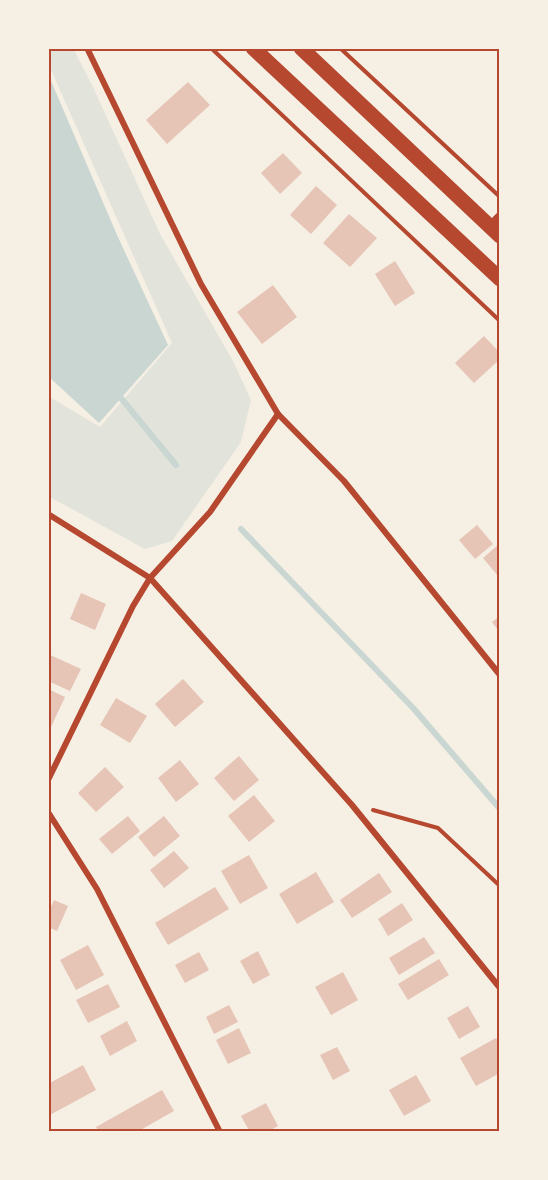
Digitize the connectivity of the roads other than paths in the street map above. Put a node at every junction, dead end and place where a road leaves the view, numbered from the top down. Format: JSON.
{"nodes":[{"id":1,"x":87,"y":48,"type":"edge"},
{"id":2,"x":253,"y":48,"type":"edge"},
{"id":3,"x":301,"y":48,"type":"edge"},
{"id":4,"x":496,"y":227,"type":"edge"},
{"id":5,"x":500,"y":279,"type":"edge"},
{"id":6,"x":278,"y":414,"type":"junction"},
{"id":7,"x":48,"y":514,"type":"edge"},
{"id":8,"x":150,"y":578,"type":"junction"},
{"id":9,"x":500,"y":675,"type":"edge"},
{"id":10,"x":48,"y":780,"type":"edge"},
{"id":11,"x":48,"y":812,"type":"edge"},
{"id":12,"x":500,"y":988,"type":"edge"},
{"id":13,"x":219,"y":1132,"type":"edge"}],
"edges":[{"from":1,"to":6,"type":"street"},
{"from":2,"to":5,"type":"main road"},
{"from":3,"to":4,"type":"main road"},
{"from":6,"to":8,"type":"street"},
{"from":6,"to":9,"type":"street"},
{"from":7,"to":8,"type":"street"},
{"from":8,"to":10,"type":"street"},
{"from":8,"to":12,"type":"street"},
{"from":11,"to":13,"type":"street"}]}
